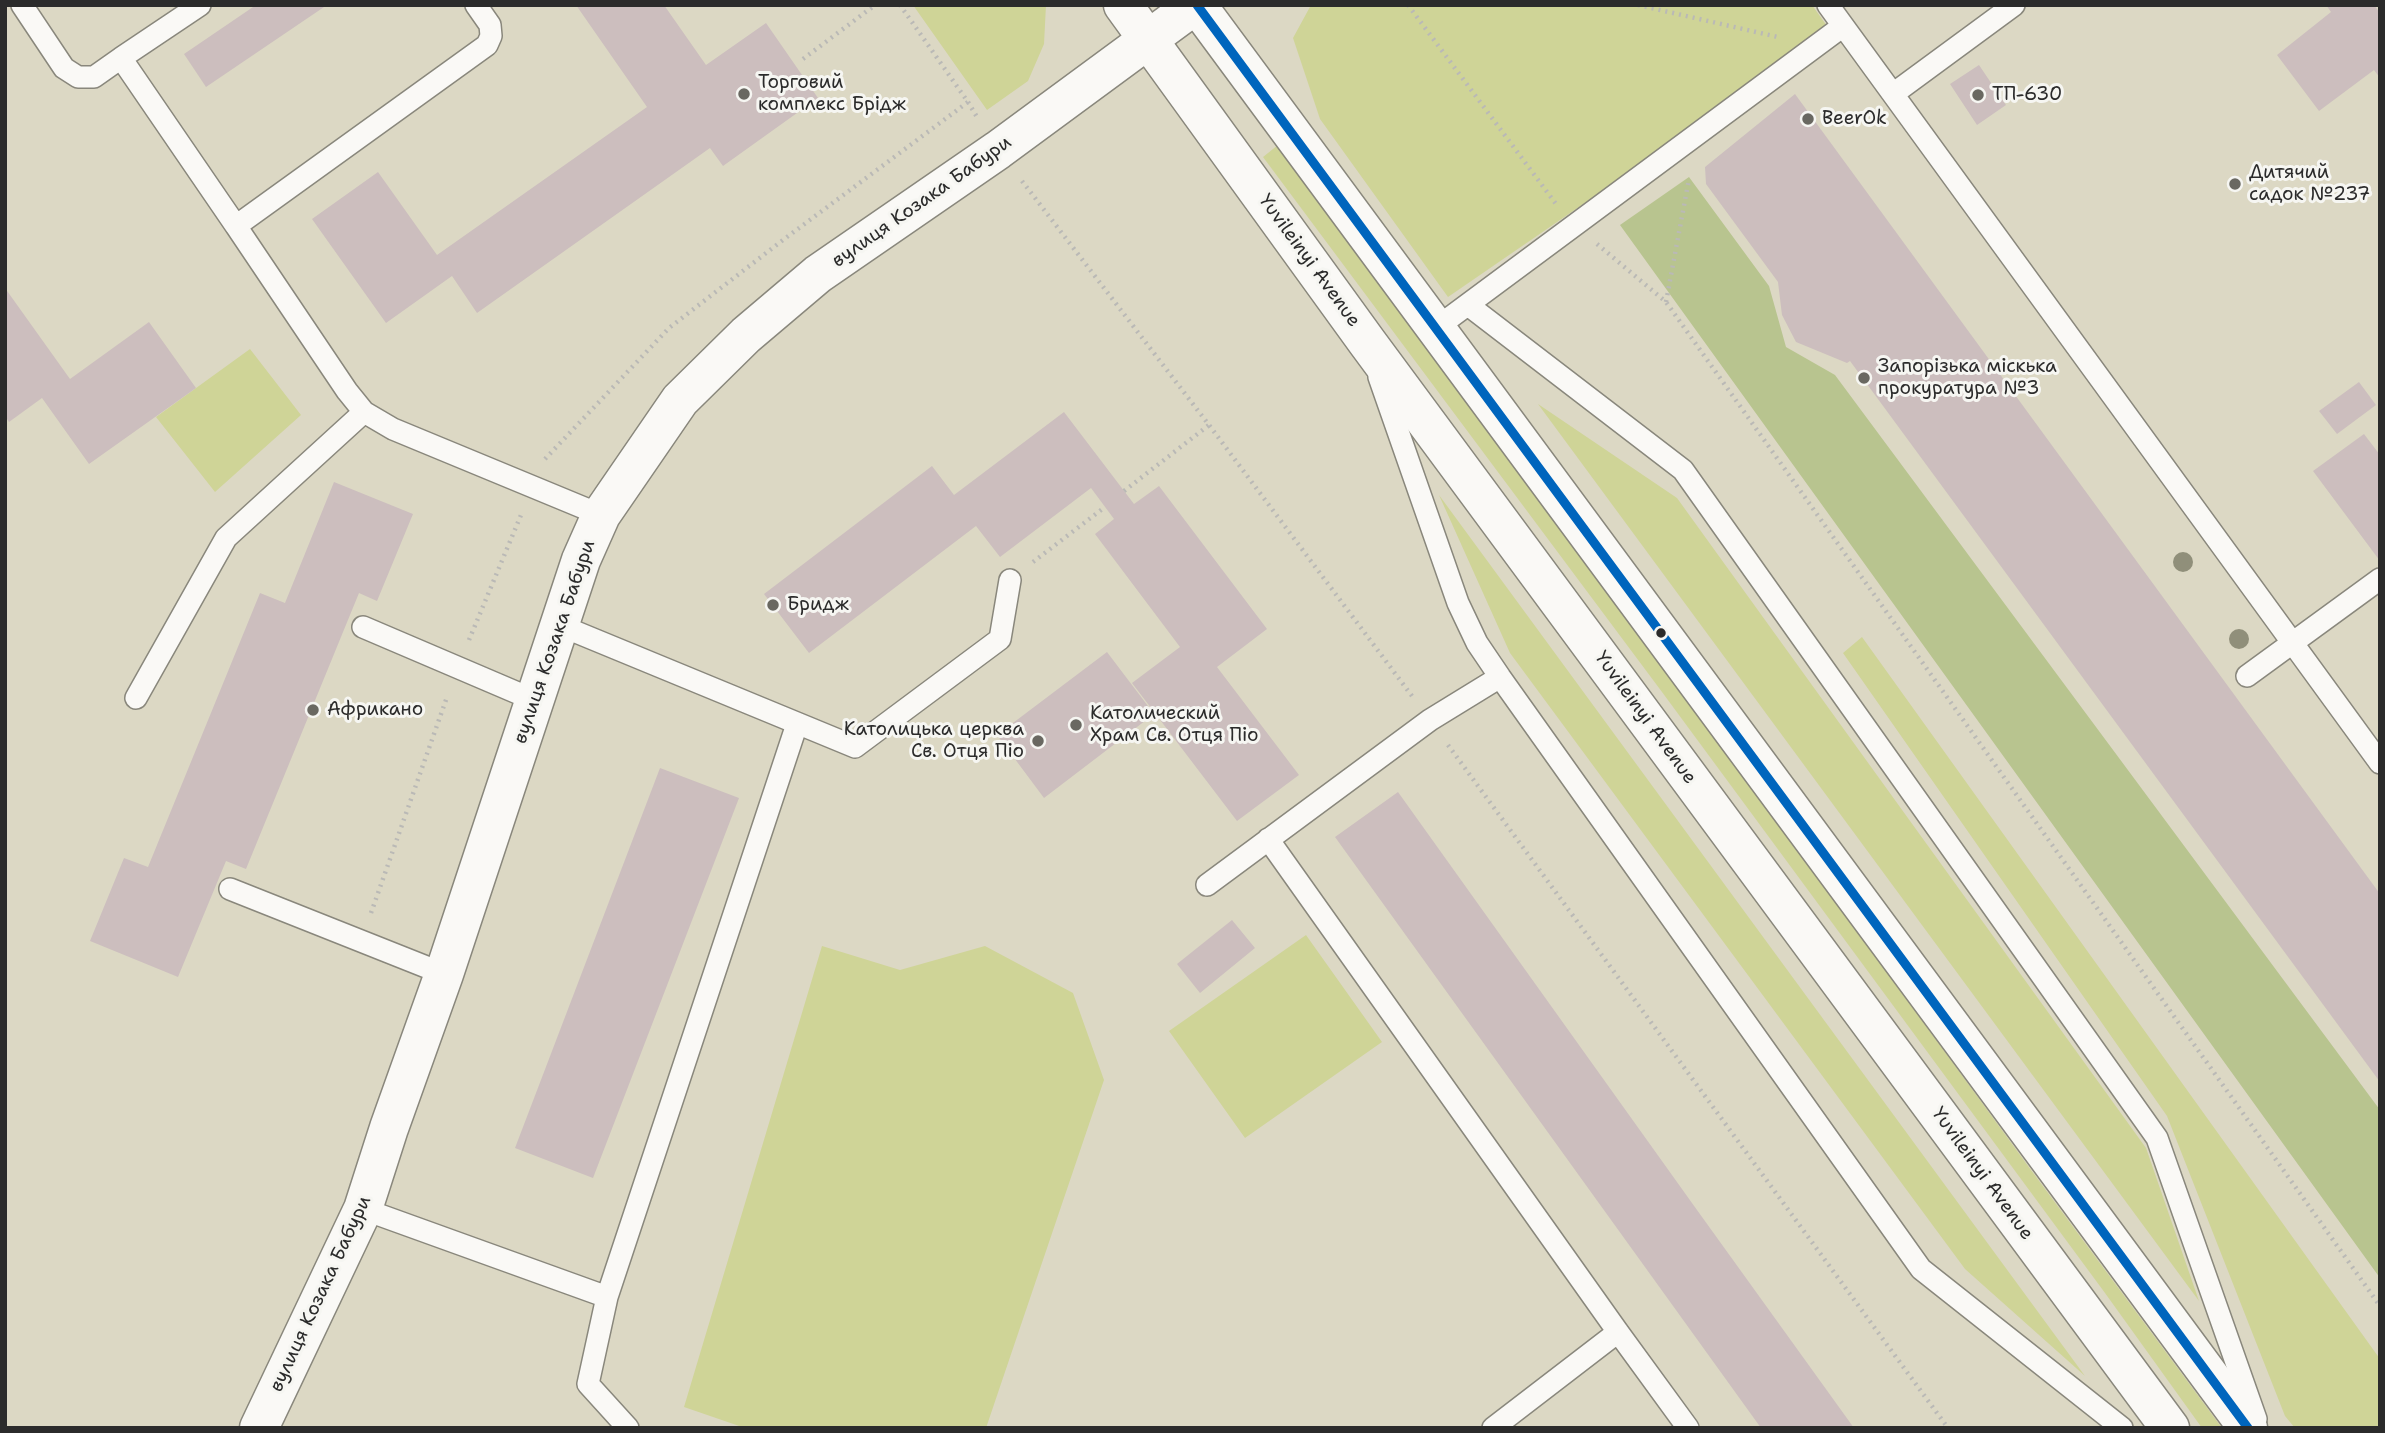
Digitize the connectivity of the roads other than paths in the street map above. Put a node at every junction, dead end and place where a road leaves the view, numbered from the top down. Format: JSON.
{"nodes":[{"id":1,"x":22,"y":5,"type":"edge"},
{"id":2,"x":200,"y":5,"type":"edge"},
{"id":3,"x":476,"y":5,"type":"edge"},
{"id":4,"x":1123,"y":5,"type":"edge"},
{"id":5,"x":1196,"y":5,"type":"edge"},
{"id":6,"x":1828,"y":5,"type":"edge"},
{"id":7,"x":2014,"y":5,"type":"edge"},
{"id":8,"x":5,"y":16,"type":"edge"},
{"id":9,"x":1843,"y":26,"type":"junction"},
{"id":10,"x":1149,"y":41,"type":"junction"},
{"id":11,"x":121,"y":58,"type":"junction"},
{"id":12,"x":1893,"y":94,"type":"junction"},
{"id":13,"x":236,"y":226,"type":"junction"},
{"id":14,"x":1468,"y":305,"type":"junction"},
{"id":15,"x":1436,"y":328,"type":"junction"},
{"id":16,"x":1367,"y":342,"type":"junction"},
{"id":17,"x":364,"y":412,"type":"junction"},
{"id":18,"x":601,"y":515,"type":"junction"},
{"id":19,"x":2380,"y":579,"type":"edge"},
{"id":20,"x":1010,"y":580,"type":"road end"},
{"id":21,"x":559,"y":625,"type":"junction"},
{"id":22,"x":363,"y":627,"type":"dead end"},
{"id":23,"x":2292,"y":644,"type":"junction"},
{"id":24,"x":2247,"y":676,"type":"dead end"},
{"id":25,"x":1500,"y":677,"type":"junction"},
{"id":26,"x":136,"y":698,"type":"dead end"},
{"id":27,"x":534,"y":700,"type":"junction"},
{"id":28,"x":797,"y":724,"type":"junction"},
{"id":29,"x":2380,"y":764,"type":"edge"},
{"id":30,"x":1268,"y":839,"type":"junction"},
{"id":31,"x":1207,"y":885,"type":"dead end"},
{"id":32,"x":230,"y":889,"type":"dead end"},
{"id":33,"x":444,"y":974,"type":"junction"},
{"id":34,"x":363,"y":1209,"type":"junction"},
{"id":35,"x":607,"y":1297,"type":"junction"},
{"id":36,"x":1618,"y":1332,"type":"junction"},
{"id":37,"x":259,"y":1428,"type":"edge"},
{"id":38,"x":628,"y":1428,"type":"edge"},
{"id":39,"x":1493,"y":1428,"type":"edge"},
{"id":40,"x":1688,"y":1428,"type":"edge"},
{"id":41,"x":2122,"y":1428,"type":"edge"},
{"id":42,"x":2170,"y":1428,"type":"edge"},
{"id":43,"x":2248,"y":1428,"type":"edge"},
{"id":44,"x":2259,"y":1428,"type":"edge"}],
"edges":[{"from":1,"to":8,"type":"lane"},
{"from":1,"to":11,"type":"lane"},
{"from":2,"to":11,"type":"lane"},
{"from":3,"to":13,"type":"lane"},
{"from":4,"to":10,"type":"street","name":"Yuvileinyi Avenue"},
{"from":5,"to":10,"type":"street","name":"вулиця Козака Бабури"},
{"from":5,"to":15,"type":"street"},
{"from":6,"to":9,"type":"lane"},
{"from":7,"to":12,"type":"lane"},
{"from":9,"to":12,"type":"lane"},
{"from":9,"to":14,"type":"lane"},
{"from":10,"to":16,"type":"street","name":"Yuvileinyi Avenue"},
{"from":10,"to":18,"type":"street","name":"вулиця Козака Бабури"},
{"from":11,"to":13,"type":"lane"},
{"from":12,"to":23,"type":"lane"},
{"from":13,"to":17,"type":"lane"},
{"from":14,"to":15,"type":"lane"},
{"from":14,"to":44,"type":"lane"},
{"from":15,"to":43,"type":"street"},
{"from":16,"to":25,"type":"lane"},
{"from":16,"to":42,"type":"street","name":"Yuvileinyi Avenue"},
{"from":17,"to":18,"type":"lane"},
{"from":17,"to":26,"type":"lane"},
{"from":18,"to":21,"type":"street","name":"вулиця Козака Бабури"},
{"from":19,"to":23,"type":"lane"},
{"from":20,"to":28,"type":"lane"},
{"from":21,"to":27,"type":"street","name":"вулиця Козака Бабури"},
{"from":21,"to":28,"type":"lane"},
{"from":22,"to":27,"type":"lane"},
{"from":23,"to":24,"type":"lane"},
{"from":23,"to":29,"type":"lane"},
{"from":25,"to":30,"type":"lane"},
{"from":25,"to":41,"type":"lane"},
{"from":27,"to":33,"type":"street","name":"вулиця Козака Бабури"},
{"from":28,"to":35,"type":"lane"},
{"from":30,"to":31,"type":"lane"},
{"from":30,"to":36,"type":"lane"},
{"from":32,"to":33,"type":"lane"},
{"from":33,"to":34,"type":"street","name":"вулиця Козака Бабури"},
{"from":34,"to":35,"type":"lane"},
{"from":34,"to":37,"type":"street","name":"вулиця Козака Бабури"},
{"from":35,"to":38,"type":"lane"},
{"from":36,"to":39,"type":"lane"},
{"from":36,"to":40,"type":"lane"}]}
